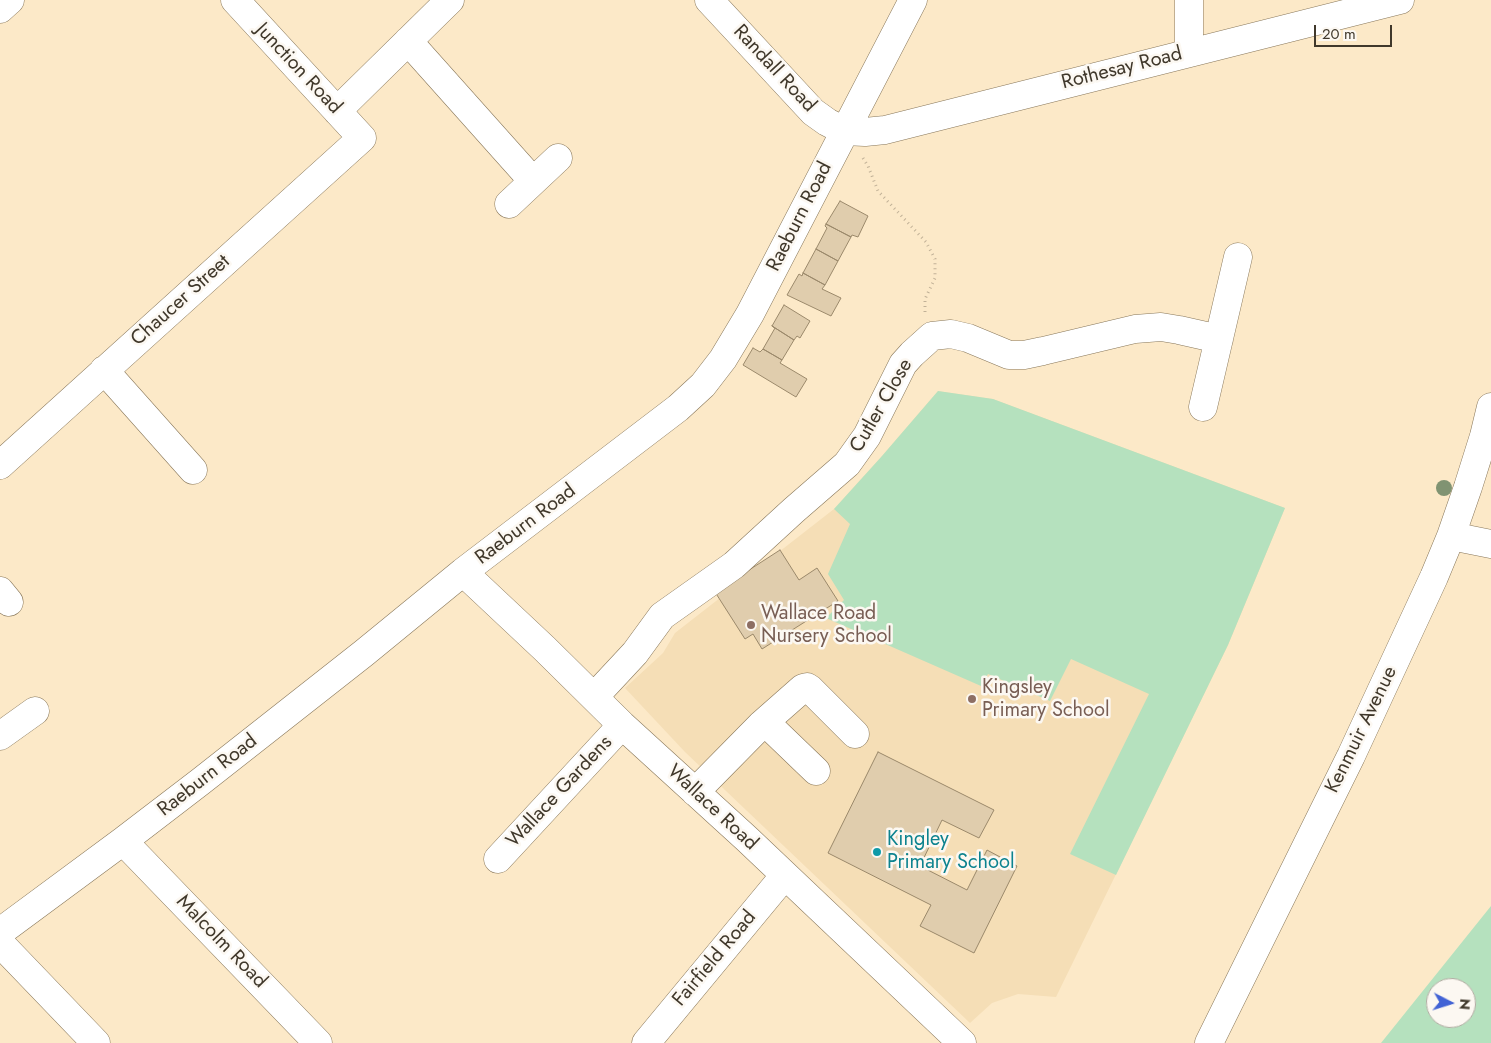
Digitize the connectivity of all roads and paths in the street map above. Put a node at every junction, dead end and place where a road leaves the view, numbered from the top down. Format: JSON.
{"nodes":[{"id":1,"x":10,"y":0,"type":"edge"},
{"id":2,"x":235,"y":0,"type":"edge"},
{"id":3,"x":450,"y":0,"type":"edge"},
{"id":4,"x":709,"y":0,"type":"edge"},
{"id":5,"x":913,"y":0,"type":"edge"},
{"id":6,"x":1189,"y":0,"type":"edge"},
{"id":7,"x":1400,"y":0,"type":"edge"},
{"id":8,"x":0,"y":9,"type":"edge"},
{"id":9,"x":408,"y":41,"type":"junction"},
{"id":10,"x":1189,"y":52,"type":"junction"},
{"id":11,"x":338,"y":111,"type":"junction"},
{"id":12,"x":844,"y":131,"type":"junction"},
{"id":13,"x":362,"y":138,"type":"joint"},
{"id":14,"x":558,"y":158,"type":"dead end"},
{"id":15,"x":533,"y":181,"type":"junction"},
{"id":16,"x":508,"y":204,"type":"dead end"},
{"id":17,"x":1238,"y":257,"type":"dead end"},
{"id":18,"x":932,"y":336,"type":"junction"},
{"id":19,"x":1219,"y":339,"type":"junction"},
{"id":20,"x":104,"y":370,"type":"junction"},
{"id":21,"x":1203,"y":407,"type":"dead end"},
{"id":22,"x":1491,"y":407,"type":"edge"},
{"id":23,"x":0,"y":465,"type":"edge"},
{"id":24,"x":193,"y":470,"type":"dead end"},
{"id":25,"x":1451,"y":536,"type":"junction"},
{"id":26,"x":1491,"y":544,"type":"edge"},
{"id":27,"x":463,"y":572,"type":"junction"},
{"id":28,"x":594,"y":696,"type":"junction"},
{"id":29,"x":35,"y":711,"type":"dead end"},
{"id":30,"x":765,"y":722,"type":"junction"},
{"id":31,"x":622,"y":725,"type":"junction"},
{"id":32,"x":855,"y":734,"type":"dead end"},
{"id":33,"x":0,"y":736,"type":"edge"},
{"id":34,"x":816,"y":772,"type":"dead end"},
{"id":35,"x":695,"y":792,"type":"junction"},
{"id":36,"x":123,"y":841,"type":"junction"},
{"id":37,"x":498,"y":859,"type":"dead end"},
{"id":38,"x":785,"y":875,"type":"junction"},
{"id":39,"x":0,"y":932,"type":"edge"},
{"id":40,"x":0,"y":943,"type":"edge"},
{"id":41,"x":958,"y":1042,"type":"edge"},
{"id":42,"x":96,"y":1043,"type":"edge"},
{"id":43,"x":318,"y":1043,"type":"edge"},
{"id":44,"x":646,"y":1043,"type":"edge"},
{"id":45,"x":1209,"y":1043,"type":"edge"}],
"edges":[{"from":1,"to":8,"type":"street"},
{"from":2,"to":11,"type":"street","name":"Junction Road"},
{"from":3,"to":9,"type":"street"},
{"from":4,"to":12,"type":"street","name":"Randall Road"},
{"from":5,"to":12,"type":"street","name":"Raeburn Road"},
{"from":6,"to":10,"type":"street"},
{"from":7,"to":10,"type":"street","name":"Rothesay Road"},
{"from":9,"to":11,"type":"street"},
{"from":9,"to":15,"type":"street"},
{"from":10,"to":12,"type":"street","name":"Rothesay Road"},
{"from":11,"to":13,"type":"street","name":"Junction Road"},
{"from":12,"to":18,"type":"path"},
{"from":12,"to":27,"type":"street","name":"Raeburn Road"},
{"from":13,"to":20,"type":"street","name":"Chaucer Street"},
{"from":14,"to":15,"type":"street"},
{"from":15,"to":16,"type":"street"},
{"from":17,"to":19,"type":"street"},
{"from":18,"to":19,"type":"street"},
{"from":18,"to":28,"type":"street","name":"Cutler Close"},
{"from":19,"to":21,"type":"street"},
{"from":20,"to":23,"type":"street","name":"Chaucer Street"},
{"from":20,"to":24,"type":"street"},
{"from":22,"to":25,"type":"street","name":"Kenmuir Avenue"},
{"from":25,"to":26,"type":"street"},
{"from":25,"to":45,"type":"street","name":"Kenmuir Avenue"},
{"from":27,"to":28,"type":"street","name":"Wallace Road"},
{"from":27,"to":36,"type":"street","name":"Raeburn Road"},
{"from":28,"to":31,"type":"street","name":"Wallace Road"},
{"from":29,"to":33,"type":"street"},
{"from":30,"to":32,"type":"street"},
{"from":30,"to":34,"type":"street"},
{"from":30,"to":35,"type":"street"},
{"from":31,"to":35,"type":"street","name":"Wallace Road"},
{"from":31,"to":37,"type":"street","name":"Wallace Gardens"},
{"from":35,"to":38,"type":"street","name":"Wallace Road"},
{"from":36,"to":39,"type":"street","name":"Raeburn Road"},
{"from":36,"to":43,"type":"street","name":"Malcolm Road"},
{"from":38,"to":41,"type":"street","name":"Wallace Road"},
{"from":38,"to":44,"type":"street","name":"Fairfield Road"},
{"from":40,"to":42,"type":"street"}]}
